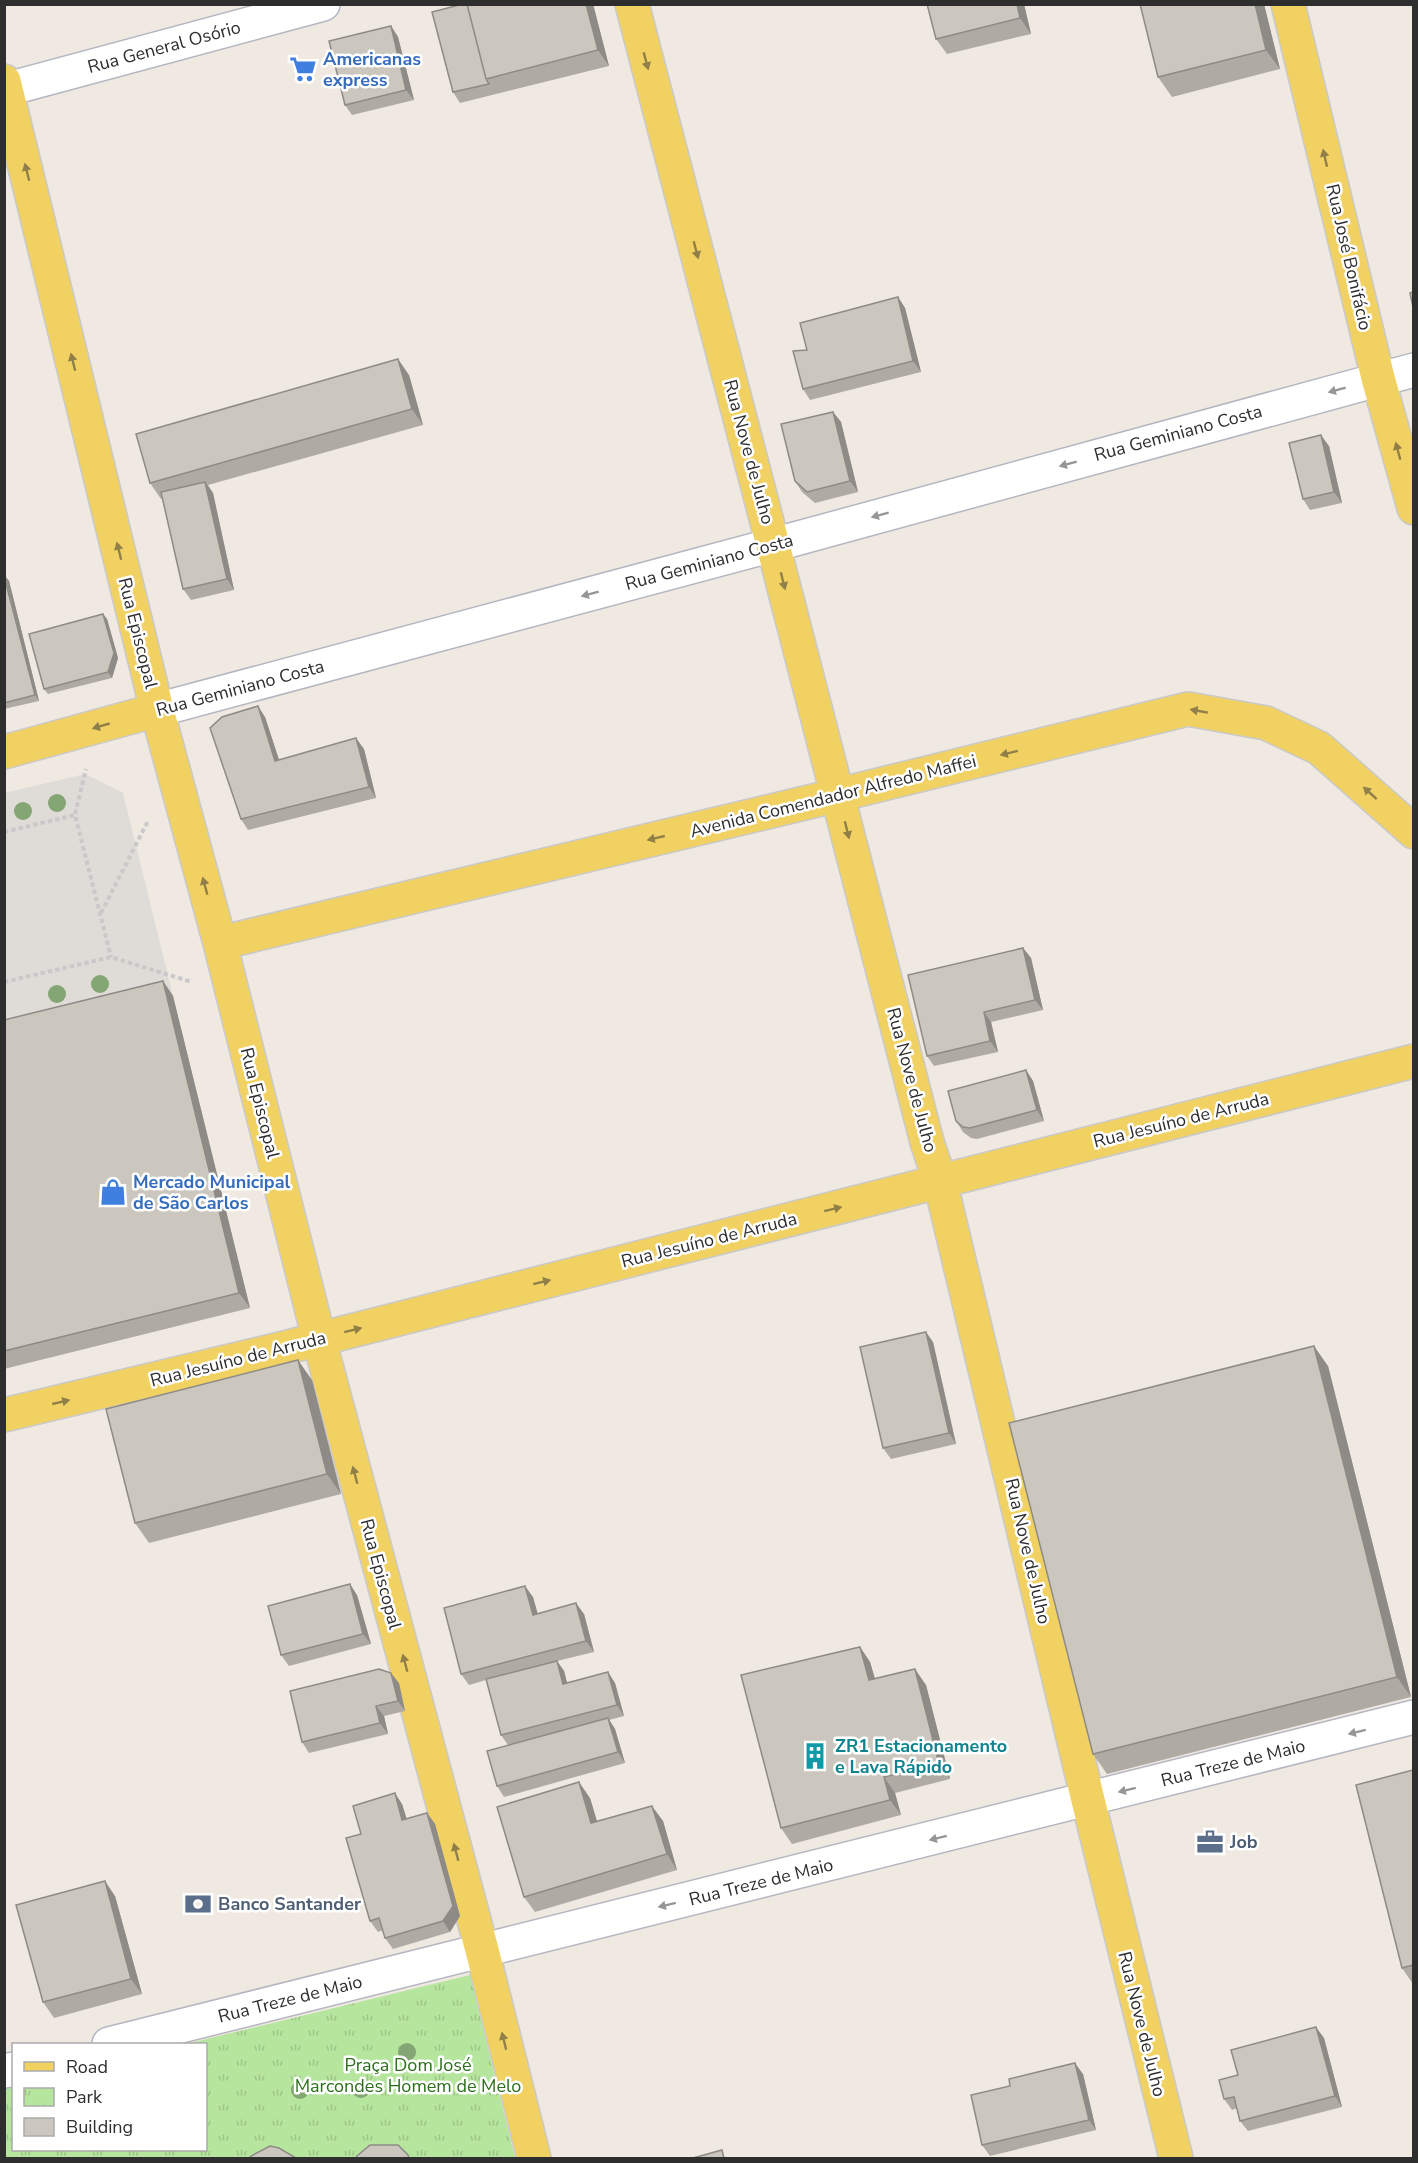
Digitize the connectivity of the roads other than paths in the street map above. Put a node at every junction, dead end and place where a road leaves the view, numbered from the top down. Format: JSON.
{"nodes":[{"id":1,"x":323,"y":4,"type":"edge"},
{"id":2,"x":632,"y":4,"type":"edge"},
{"id":3,"x":1288,"y":4,"type":"edge"},
{"id":4,"x":5,"y":87,"type":"edge"},
{"id":5,"x":1413,"y":370,"type":"edge"},
{"id":6,"x":1378,"y":378,"type":"junction"},
{"id":7,"x":1413,"y":508,"type":"edge"},
{"id":8,"x":773,"y":544,"type":"junction"},
{"id":9,"x":157,"y":710,"type":"junction"},
{"id":10,"x":4,"y":752,"type":"edge"},
{"id":11,"x":838,"y":795,"type":"junction"},
{"id":12,"x":1413,"y":832,"type":"edge"},
{"id":13,"x":220,"y":943,"type":"junction"},
{"id":14,"x":1413,"y":1061,"type":"edge"},
{"id":15,"x":940,"y":1181,"type":"junction"},
{"id":16,"x":319,"y":1339,"type":"junction"},
{"id":17,"x":4,"y":1415,"type":"edge"},
{"id":18,"x":1413,"y":1717,"type":"edge"},
{"id":19,"x":1088,"y":1800,"type":"junction"},
{"id":20,"x":482,"y":1950,"type":"junction"},
{"id":21,"x":113,"y":2043,"type":"edge"},
{"id":22,"x":534,"y":2158,"type":"edge"},
{"id":23,"x":1176,"y":2158,"type":"edge"}],
"edges":[{"from":1,"to":4,"type":"street","name":"Rua General Osório"},
{"from":2,"to":8,"type":"main road","name":"Rua Nove de Julho","one_way":true},
{"from":6,"to":3,"type":"main road","name":"Rua José Bonifácio","one_way":true},
{"from":9,"to":4,"type":"main road","name":"Rua Episcopal","one_way":true},
{"from":5,"to":6,"type":"street","name":"Rua Geminiano Costa"},
{"from":7,"to":6,"type":"main road","name":"Rua José Bonifácio","one_way":true},
{"from":6,"to":8,"type":"street","name":"Rua Geminiano Costa","one_way":true},
{"from":8,"to":9,"type":"street","name":"Rua Geminiano Costa","one_way":true},
{"from":8,"to":11,"type":"main road","name":"Rua Nove de Julho","one_way":true},
{"from":9,"to":10,"type":"main road","name":"Rua Geminiano Costa","one_way":true},
{"from":13,"to":9,"type":"main road","name":"Rua Episcopal","one_way":true},
{"from":12,"to":11,"type":"main road","name":"Avenida Comendador Alfredo Maffei","one_way":true},
{"from":11,"to":13,"type":"main road","name":"Avenida Comendador Alfredo Maffei","one_way":true},
{"from":11,"to":15,"type":"main road","name":"Rua Nove de Julho","one_way":true},
{"from":13,"to":16,"type":"main road","name":"Rua Episcopal"},
{"from":14,"to":15,"type":"main road","name":"Rua Jesuíno de Arruda"},
{"from":16,"to":15,"type":"main road","name":"Rua Jesuíno de Arruda","one_way":true},
{"from":15,"to":19,"type":"main road","name":"Rua Nove de Julho"},
{"from":17,"to":16,"type":"main road","name":"Rua Jesuíno de Arruda","one_way":true},
{"from":20,"to":16,"type":"main road","name":"Rua Episcopal","one_way":true},
{"from":18,"to":19,"type":"street","name":"Rua Treze de Maio","one_way":true},
{"from":19,"to":20,"type":"street","name":"Rua Treze de Maio","one_way":true},
{"from":19,"to":23,"type":"main road","name":"Rua Nove de Julho"},
{"from":20,"to":21,"type":"street","name":"Rua Treze de Maio"},
{"from":22,"to":20,"type":"main road","name":"Rua Episcopal","one_way":true}]}
